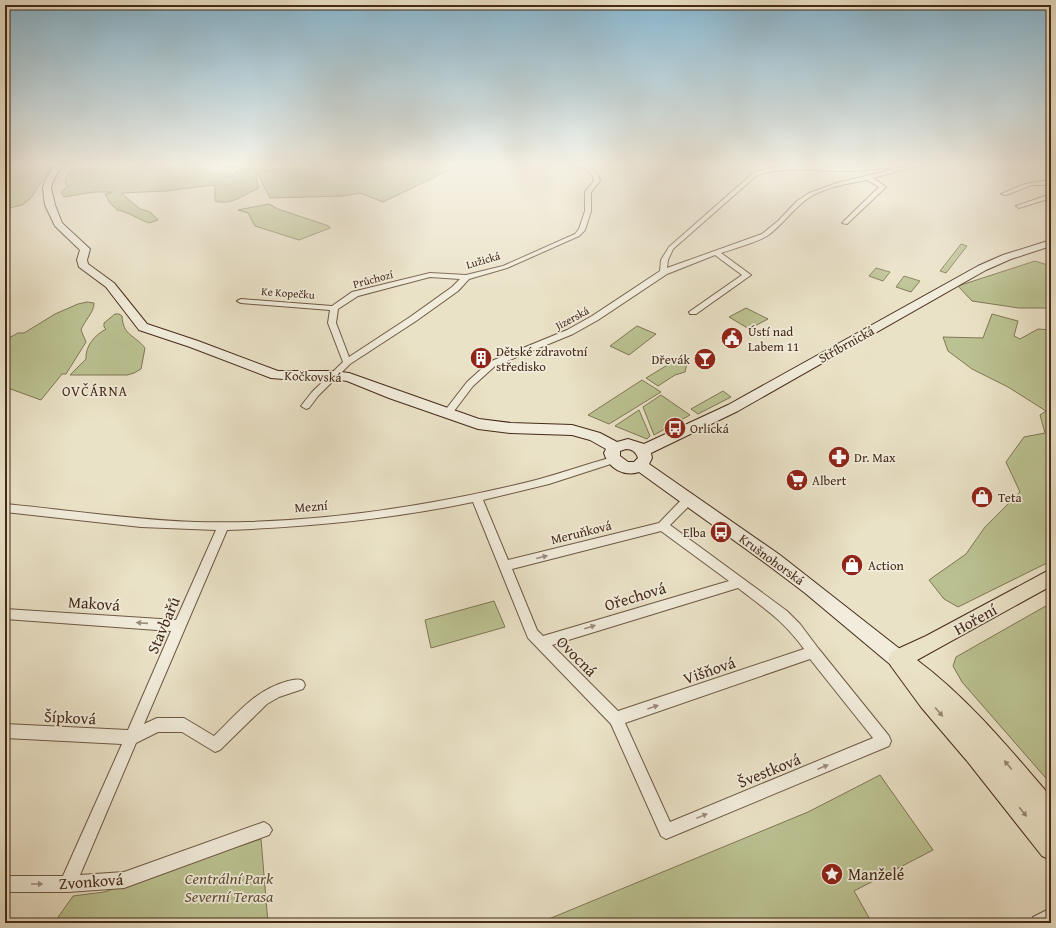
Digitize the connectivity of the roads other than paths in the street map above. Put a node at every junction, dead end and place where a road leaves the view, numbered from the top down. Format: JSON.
{"nodes":[{"id":1,"x":51,"y":207,"type":"edge"},
{"id":2,"x":588,"y":207,"type":"edge"},
{"id":3,"x":717,"y":207,"type":"edge"},
{"id":4,"x":794,"y":207,"type":"edge"},
{"id":5,"x":862,"y":207,"type":"edge"},
{"id":6,"x":845,"y":223,"type":"dead end"},
{"id":7,"x":1051,"y":243,"type":"edge"},
{"id":8,"x":716,"y":253,"type":"junction"},
{"id":9,"x":664,"y":272,"type":"junction"},
{"id":10,"x":466,"y":277,"type":"junction"},
{"id":11,"x":241,"y":301,"type":"dead end"},
{"id":12,"x":334,"y":308,"type":"junction"},
{"id":13,"x":693,"y":312,"type":"dead end"},
{"id":14,"x":347,"y":362,"type":"junction"},
{"id":15,"x":333,"y":375,"type":"junction"},
{"id":16,"x":306,"y":406,"type":"dead end"},
{"id":17,"x":448,"y":413,"type":"junction"},
{"id":18,"x":614,"y":454,"type":"junction"},
{"id":19,"x":642,"y":458,"type":"junction"},
{"id":20,"x":476,"y":497,"type":"junction"},
{"id":21,"x":688,"y":500,"type":"junction"},
{"id":22,"x":5,"y":508,"type":"edge"},
{"id":23,"x":224,"y":526,"type":"junction"},
{"id":24,"x":664,"y":526,"type":"junction"},
{"id":25,"x":505,"y":566,"type":"junction"},
{"id":26,"x":1051,"y":577,"type":"edge"},
{"id":27,"x":740,"y":583,"type":"junction"},
{"id":28,"x":5,"y":614,"type":"edge"},
{"id":29,"x":181,"y":626,"type":"junction"},
{"id":30,"x":540,"y":643,"type":"junction"},
{"id":31,"x":813,"y":652,"type":"junction"},
{"id":32,"x":898,"y":659,"type":"junction"},
{"id":33,"x":298,"y":685,"type":"dead end"},
{"id":34,"x":616,"y":719,"type":"junction"},
{"id":35,"x":5,"y":731,"type":"edge"},
{"id":36,"x":133,"y":737,"type":"junction"},
{"id":37,"x":1051,"y":816,"type":"edge"},
{"id":38,"x":264,"y":830,"type":"dead end"},
{"id":39,"x":666,"y":831,"type":"joint"},
{"id":40,"x":1051,"y":847,"type":"edge"},
{"id":41,"x":5,"y":884,"type":"edge"},
{"id":42,"x":68,"y":884,"type":"junction"},
{"id":43,"x":1051,"y":916,"type":"edge"},
{"id":44,"x":1039,"y":923,"type":"edge"}],
"edges":[{"from":1,"to":15,"type":"street","name":"Kočkovská"},
{"from":2,"to":10,"type":"street","name":"Lužická"},
{"from":3,"to":9,"type":"street"},
{"from":4,"to":8,"type":"street","name":"Jizerská"},
{"from":5,"to":6,"type":"street"},
{"from":7,"to":19,"type":"street","name":"Stříbrnická"},
{"from":8,"to":9,"type":"street","name":"Jizerská"},
{"from":8,"to":13,"type":"street"},
{"from":9,"to":17,"type":"street","name":"Jizerská"},
{"from":10,"to":12,"type":"street","name":"Průchozí"},
{"from":10,"to":14,"type":"street","name":"Lužická"},
{"from":11,"to":12,"type":"street","name":"Ke Kopečku"},
{"from":12,"to":14,"type":"street"},
{"from":14,"to":15,"type":"street","name":"Lužická"},
{"from":15,"to":16,"type":"street","name":"Lužická"},
{"from":15,"to":17,"type":"street","name":"Kočkovská"},
{"from":17,"to":18,"type":"street","name":"Kočkovská"},
{"from":18,"to":19,"type":"street"},
{"from":18,"to":19,"type":"street"},
{"from":18,"to":20,"type":"street","name":"Mezní"},
{"from":19,"to":21,"type":"street","name":"Krušnohorská"},
{"from":20,"to":23,"type":"street","name":"Mezní"},
{"from":20,"to":25,"type":"street","name":"Ovocná"},
{"from":21,"to":24,"type":"street"},
{"from":21,"to":32,"type":"street","name":"Krušnohorská"},
{"from":22,"to":23,"type":"street","name":"Mezní"},
{"from":23,"to":29,"type":"street","name":"Stavbařů"},
{"from":25,"to":24,"type":"street","name":"Meruňková","one_way":true},
{"from":24,"to":27,"type":"street"},
{"from":25,"to":30,"type":"street","name":"Ovocná"},
{"from":26,"to":32,"type":"main road","name":"Hoření"},
{"from":30,"to":27,"type":"street","name":"Ořechová","one_way":true},
{"from":27,"to":31,"type":"street"},
{"from":29,"to":28,"type":"street","name":"Maková","one_way":true},
{"from":29,"to":36,"type":"street","name":"Stavbařů"},
{"from":30,"to":34,"type":"street","name":"Ovocná"},
{"from":34,"to":31,"type":"street","name":"Višňová","one_way":true},
{"from":39,"to":31,"type":"street","name":"Švestková","one_way":true},
{"from":37,"to":32,"type":"main road","name":"Krušnohorská","one_way":true},
{"from":32,"to":40,"type":"main road","name":"Krušnohorská","one_way":true},
{"from":33,"to":36,"type":"street"},
{"from":34,"to":39,"type":"street","name":"Ovocná"},
{"from":35,"to":36,"type":"street","name":"Šípková"},
{"from":36,"to":42,"type":"street","name":"Stavbařů"},
{"from":38,"to":42,"type":"street","name":"Zvonková"},
{"from":41,"to":42,"type":"street","name":"Zvonková","one_way":true},
{"from":43,"to":44,"type":"street"}]}
